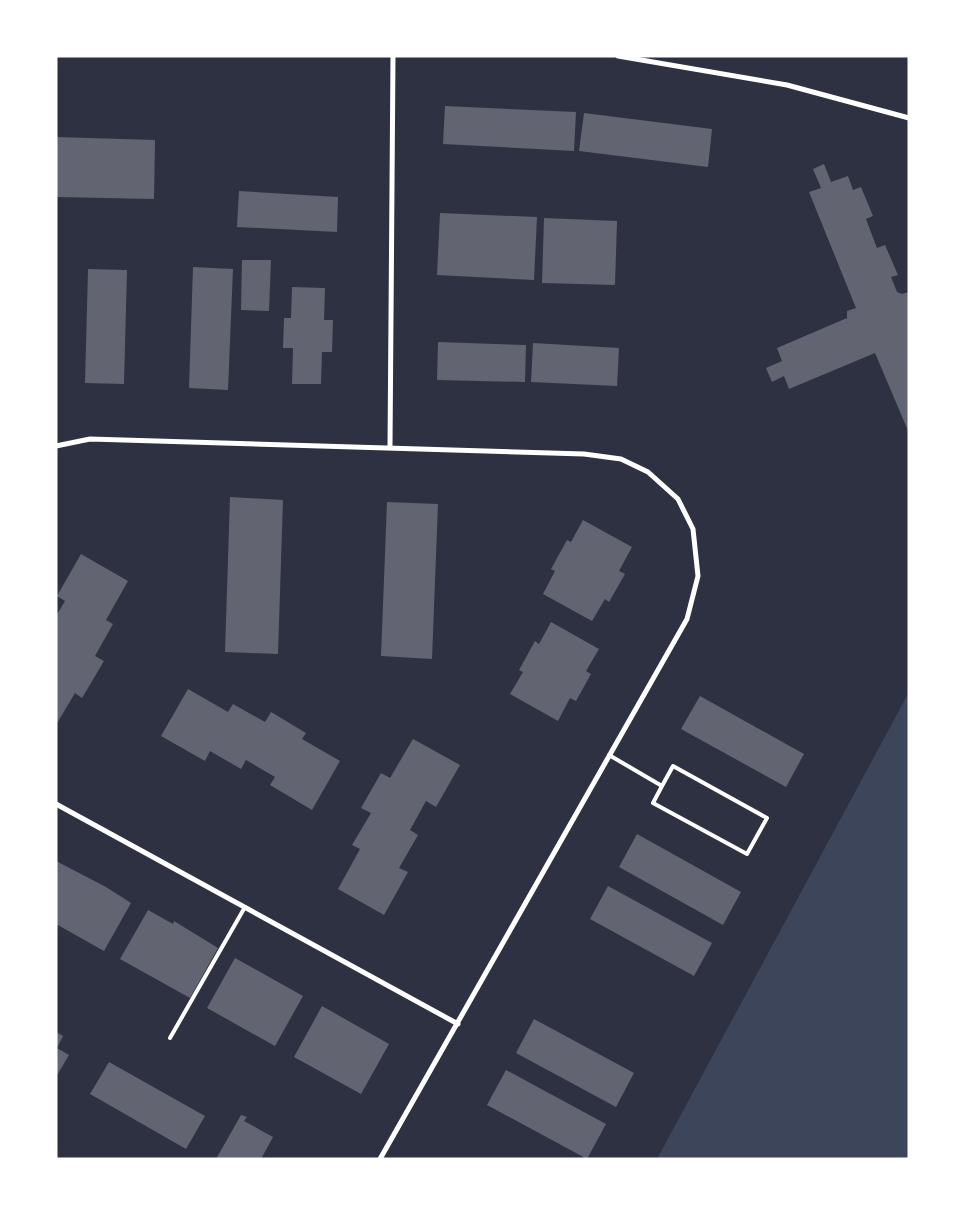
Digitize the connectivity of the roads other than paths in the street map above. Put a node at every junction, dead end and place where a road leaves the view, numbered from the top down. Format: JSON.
{"nodes":[{"id":1,"x":393,"y":56,"type":"edge"},
{"id":2,"x":618,"y":56,"type":"edge"},
{"id":3,"x":909,"y":118,"type":"edge"},
{"id":4,"x":56,"y":446,"type":"edge"},
{"id":5,"x":390,"y":446,"type":"junction"},
{"id":6,"x":609,"y":755,"type":"junction"},
{"id":7,"x":662,"y":786,"type":"junction"},
{"id":8,"x":56,"y":804,"type":"edge"},
{"id":9,"x":244,"y":907,"type":"junction"},
{"id":10,"x":458,"y":1024,"type":"junction"},
{"id":11,"x":170,"y":1038,"type":"dead end"},
{"id":12,"x":380,"y":1159,"type":"edge"}],
"edges":[{"from":1,"to":5,"type":"street"},
{"from":2,"to":3,"type":"street"},
{"from":4,"to":5,"type":"street"},
{"from":5,"to":6,"type":"street"},
{"from":6,"to":7,"type":"lane"},
{"from":6,"to":10,"type":"street"},
{"from":7,"to":7,"type":"lane"},
{"from":8,"to":9,"type":"street"},
{"from":9,"to":10,"type":"street"},
{"from":9,"to":11,"type":"lane"},
{"from":10,"to":12,"type":"street"}]}
